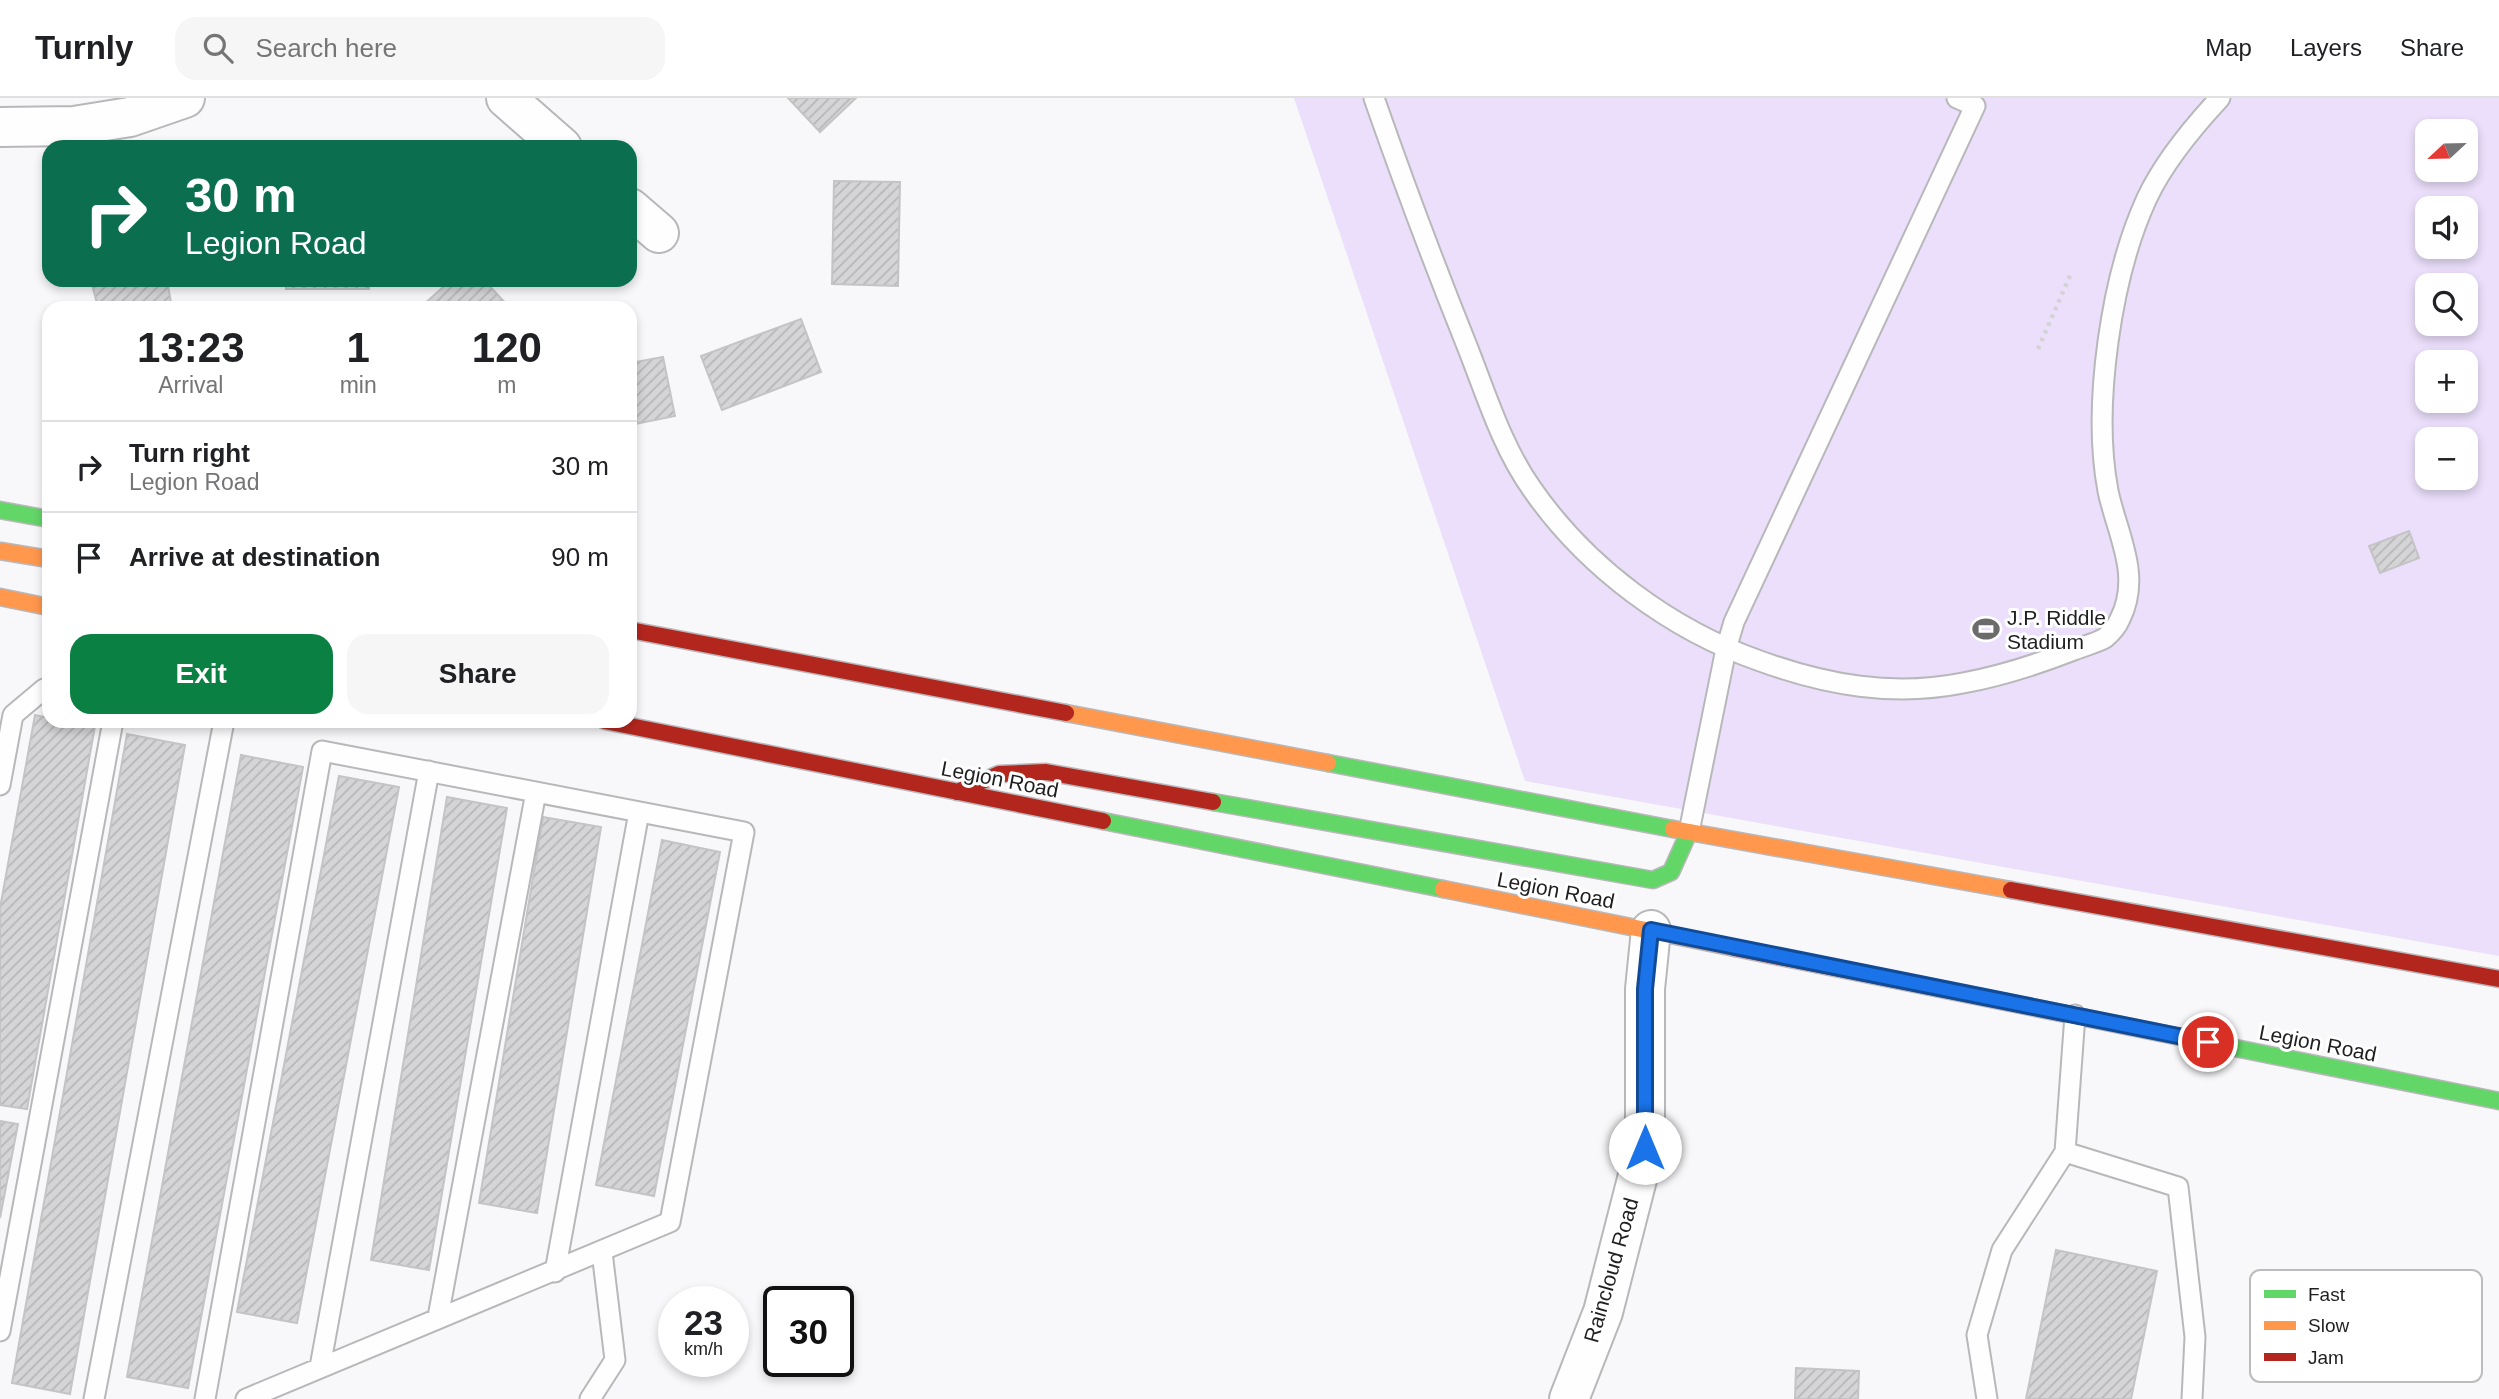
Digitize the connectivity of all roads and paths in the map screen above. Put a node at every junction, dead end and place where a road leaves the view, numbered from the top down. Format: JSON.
{"nodes":[{"id":1,"x":185,"y":98,"type":"edge"},
{"id":2,"x":506,"y":98,"type":"edge"},
{"id":3,"x":1374,"y":98,"type":"edge"},
{"id":4,"x":1957,"y":98,"type":"edge"},
{"id":5,"x":2220,"y":98,"type":"edge"},
{"id":6,"x":0,"y":127,"type":"edge"},
{"id":7,"x":554,"y":140,"type":"edge"},
{"id":8,"x":637,"y":214,"type":"edge"},
{"id":9,"x":659,"y":233,"type":"dead end"},
{"id":10,"x":2072,"y":271,"type":"dead end"},
{"id":11,"x":2038,"y":349,"type":"dead end"},
{"id":12,"x":0,"y":510,"type":"edge"},
{"id":13,"x":42,"y":518,"type":"edge"},
{"id":14,"x":0,"y":551,"type":"edge"},
{"id":15,"x":42,"y":558,"type":"edge"},
{"id":16,"x":0,"y":597,"type":"edge"},
{"id":17,"x":42,"y":606,"type":"edge"},
{"id":18,"x":637,"y":631,"type":"edge"},
{"id":19,"x":1726,"y":649,"type":"junction"},
{"id":20,"x":42,"y":691,"type":"edge"},
{"id":21,"x":112,"y":728,"type":"edge"},
{"id":22,"x":223,"y":728,"type":"edge"},
{"id":23,"x":637,"y":728,"type":"edge"},
{"id":24,"x":429,"y":771,"type":"junction"},
{"id":25,"x":0,"y":785,"type":"edge"},
{"id":26,"x":536,"y":792,"type":"junction"},
{"id":27,"x":957,"y":792,"type":"junction"},
{"id":28,"x":639,"y":812,"type":"junction"},
{"id":29,"x":1689,"y":832,"type":"junction"},
{"id":30,"x":1651,"y":930,"type":"junction"},
{"id":31,"x":2499,"y":979,"type":"edge"},
{"id":32,"x":2075,"y":1015,"type":"junction"},
{"id":33,"x":2499,"y":1101,"type":"edge"},
{"id":34,"x":2065,"y":1152,"type":"junction"},
{"id":35,"x":602,"y":1252,"type":"junction"},
{"id":36,"x":555,"y":1272,"type":"junction"},
{"id":37,"x":439,"y":1317,"type":"junction"},
{"id":38,"x":0,"y":1331,"type":"edge"},
{"id":39,"x":320,"y":1367,"type":"junction"},
{"id":40,"x":94,"y":1399,"type":"edge"},
{"id":41,"x":205,"y":1399,"type":"edge"},
{"id":42,"x":246,"y":1399,"type":"edge"},
{"id":43,"x":590,"y":1399,"type":"edge"},
{"id":44,"x":1569,"y":1399,"type":"edge"},
{"id":45,"x":1987,"y":1399,"type":"edge"},
{"id":46,"x":2192,"y":1399,"type":"edge"}],
"edges":[{"from":1,"to":6,"type":"street"},
{"from":2,"to":7,"type":"street"},
{"from":3,"to":19,"type":"lane"},
{"from":4,"to":19,"type":"lane"},
{"from":5,"to":19,"type":"lane"},
{"from":8,"to":9,"type":"street"},
{"from":10,"to":11,"type":"path"},
{"from":12,"to":13,"type":"main road"},
{"from":14,"to":15,"type":"main road"},
{"from":16,"to":17,"type":"main road"},
{"from":18,"to":29,"type":"main road"},
{"from":19,"to":29,"type":"lane"},
{"from":20,"to":25,"type":"lane"},
{"from":21,"to":38,"type":"lane"},
{"from":22,"to":40,"type":"lane"},
{"from":23,"to":27,"type":"main road","name":"Legion Road"},
{"from":24,"to":26,"type":"lane"},
{"from":24,"to":39,"type":"lane"},
{"from":24,"to":41,"type":"lane"},
{"from":26,"to":28,"type":"lane"},
{"from":26,"to":37,"type":"lane"},
{"from":27,"to":29,"type":"main road"},
{"from":27,"to":30,"type":"main road","name":"Legion Road"},
{"from":28,"to":35,"type":"lane"},
{"from":28,"to":36,"type":"lane"},
{"from":29,"to":31,"type":"main road"},
{"from":30,"to":32,"type":"main road","name":"Legion Road"},
{"from":30,"to":44,"type":"street","name":"Raincloud Road"},
{"from":32,"to":33,"type":"main road","name":"Legion Road"},
{"from":32,"to":34,"type":"lane"},
{"from":34,"to":45,"type":"lane"},
{"from":34,"to":46,"type":"lane"},
{"from":35,"to":36,"type":"lane"},
{"from":35,"to":43,"type":"lane"},
{"from":36,"to":37,"type":"lane"},
{"from":37,"to":39,"type":"lane"},
{"from":39,"to":42,"type":"lane"}]}
